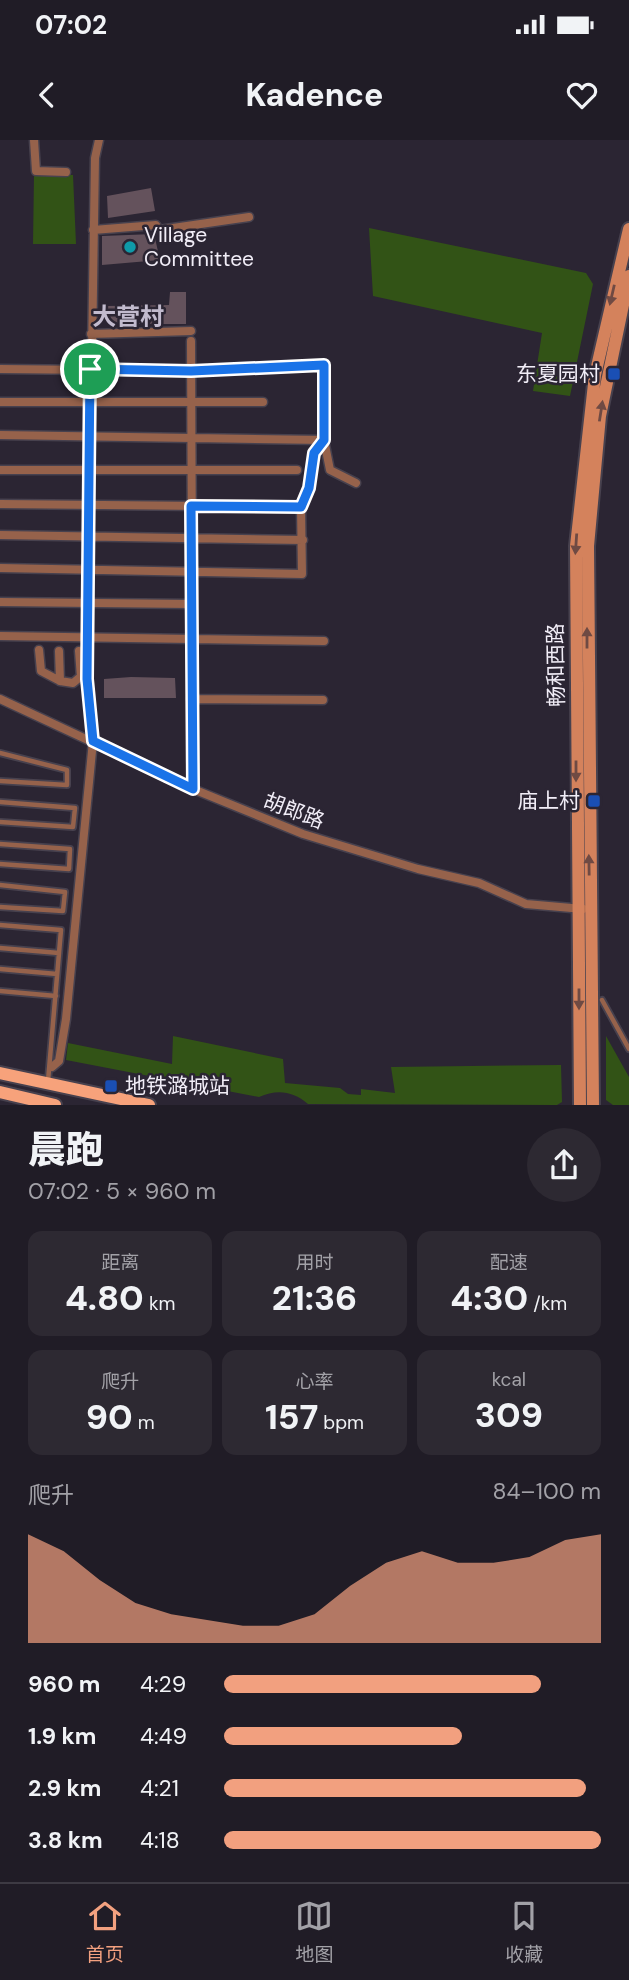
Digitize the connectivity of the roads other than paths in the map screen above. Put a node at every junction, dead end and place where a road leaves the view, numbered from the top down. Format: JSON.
{"nodes":[{"id":1,"x":34,"y":140,"type":"edge"},
{"id":2,"x":99,"y":140,"type":"edge"},
{"id":3,"x":66,"y":172,"type":"dead end"},
{"id":4,"x":249,"y":217,"type":"dead end"},
{"id":5,"x":629,"y":229,"type":"edge"},
{"id":6,"x":93,"y":230,"type":"junction"},
{"id":7,"x":625,"y":262,"type":"edge"},
{"id":8,"x":629,"y":276,"type":"edge"},
{"id":9,"x":91,"y":334,"type":"junction"},
{"id":10,"x":0,"y":369,"type":"edge"},
{"id":11,"x":90,"y":369,"type":"junction"},
{"id":12,"x":191,"y":371,"type":"junction"},
{"id":13,"x":191,"y":401,"type":"junction"},
{"id":14,"x":0,"y":402,"type":"edge"},
{"id":15,"x":263,"y":402,"type":"dead end"},
{"id":16,"x":90,"y":404,"type":"junction"},
{"id":17,"x":0,"y":435,"type":"edge"},
{"id":18,"x":90,"y":435,"type":"junction"},
{"id":19,"x":191,"y":436,"type":"junction"},
{"id":20,"x":324,"y":440,"type":"junction"},
{"id":21,"x":0,"y":470,"type":"edge"},
{"id":22,"x":89,"y":470,"type":"junction"},
{"id":23,"x":191,"y":470,"type":"junction"},
{"id":24,"x":297,"y":470,"type":"dead end"},
{"id":25,"x":356,"y":483,"type":"dead end"},
{"id":26,"x":0,"y":504,"type":"edge"},
{"id":27,"x":89,"y":505,"type":"junction"},
{"id":28,"x":191,"y":506,"type":"junction"},
{"id":29,"x":301,"y":507,"type":"junction"},
{"id":30,"x":0,"y":535,"type":"edge"},
{"id":31,"x":89,"y":537,"type":"junction"},
{"id":32,"x":191,"y":538,"type":"junction"},
{"id":33,"x":303,"y":540,"type":"junction"},
{"id":34,"x":0,"y":569,"type":"edge"},
{"id":35,"x":88,"y":570,"type":"junction"},
{"id":36,"x":191,"y":572,"type":"junction"},
{"id":37,"x":0,"y":602,"type":"edge"},
{"id":38,"x":88,"y":603,"type":"junction"},
{"id":39,"x":191,"y":604,"type":"junction"},
{"id":40,"x":0,"y":635,"type":"edge"},
{"id":41,"x":88,"y":638,"type":"junction"},
{"id":42,"x":191,"y":640,"type":"junction"},
{"id":43,"x":324,"y":641,"type":"dead end"},
{"id":44,"x":39,"y":650,"type":"dead end"},
{"id":45,"x":59,"y":651,"type":"dead end"},
{"id":46,"x":79,"y":651,"type":"dead end"},
{"id":47,"x":83,"y":679,"type":"junction"},
{"id":48,"x":60,"y":681,"type":"junction"},
{"id":49,"x":0,"y":699,"type":"edge"},
{"id":50,"x":191,"y":699,"type":"junction"},
{"id":51,"x":323,"y":700,"type":"dead end"},
{"id":52,"x":93,"y":741,"type":"junction"},
{"id":53,"x":0,"y":753,"type":"edge"},
{"id":54,"x":0,"y":781,"type":"edge"},
{"id":55,"x":193,"y":789,"type":"junction"},
{"id":56,"x":0,"y":802,"type":"edge"},
{"id":57,"x":0,"y":822,"type":"edge"},
{"id":58,"x":0,"y":844,"type":"edge"},
{"id":59,"x":0,"y":864,"type":"edge"},
{"id":60,"x":0,"y":886,"type":"edge"},
{"id":61,"x":0,"y":907,"type":"edge"},
{"id":62,"x":584,"y":909,"type":"junction"},
{"id":63,"x":0,"y":925,"type":"edge"},
{"id":64,"x":0,"y":948,"type":"edge"},
{"id":65,"x":59,"y":953,"type":"junction"},
{"id":66,"x":0,"y":969,"type":"edge"},
{"id":67,"x":57,"y":974,"type":"junction"},
{"id":68,"x":0,"y":991,"type":"edge"},
{"id":69,"x":56,"y":996,"type":"junction"},
{"id":70,"x":602,"y":1000,"type":"dead end"},
{"id":71,"x":629,"y":1049,"type":"edge"},
{"id":72,"x":52,"y":1067,"type":"junction"},
{"id":73,"x":0,"y":1073,"type":"edge"},
{"id":74,"x":48,"y":1083,"type":"junction"},
{"id":75,"x":0,"y":1092,"type":"edge"},
{"id":76,"x":55,"y":1105,"type":"edge"},
{"id":77,"x":149,"y":1105,"type":"edge"},
{"id":78,"x":580,"y":1105,"type":"edge"},
{"id":79,"x":593,"y":1105,"type":"edge"}],
"edges":[{"from":1,"to":3,"type":"street"},
{"from":2,"to":6,"type":"street"},
{"from":4,"to":6,"type":"street"},
{"from":5,"to":7,"type":"main road","name":"畅和西路"},
{"from":6,"to":9,"type":"street"},
{"from":7,"to":62,"type":"main road","name":"畅和西路","one_way":true},
{"from":62,"to":8,"type":"main road","name":"畅和西路","one_way":true},
{"from":9,"to":11,"type":"street"},
{"from":9,"to":12,"type":"street"},
{"from":10,"to":11,"type":"street"},
{"from":11,"to":12,"type":"street"},
{"from":11,"to":16,"type":"street"},
{"from":12,"to":13,"type":"street"},
{"from":12,"to":20,"type":"street"},
{"from":13,"to":15,"type":"street"},
{"from":13,"to":16,"type":"street"},
{"from":13,"to":19,"type":"street"},
{"from":14,"to":16,"type":"street"},
{"from":16,"to":18,"type":"street"},
{"from":17,"to":18,"type":"street"},
{"from":18,"to":19,"type":"street"},
{"from":18,"to":22,"type":"street"},
{"from":19,"to":20,"type":"street"},
{"from":19,"to":23,"type":"street"},
{"from":20,"to":25,"type":"street"},
{"from":20,"to":29,"type":"street"},
{"from":21,"to":22,"type":"street"},
{"from":22,"to":23,"type":"street"},
{"from":22,"to":27,"type":"street"},
{"from":23,"to":24,"type":"street"},
{"from":23,"to":28,"type":"street"},
{"from":26,"to":27,"type":"street"},
{"from":27,"to":28,"type":"street"},
{"from":27,"to":31,"type":"street"},
{"from":28,"to":29,"type":"street"},
{"from":28,"to":32,"type":"street"},
{"from":29,"to":33,"type":"street"},
{"from":30,"to":31,"type":"street"},
{"from":31,"to":32,"type":"street"},
{"from":31,"to":35,"type":"street"},
{"from":32,"to":33,"type":"street"},
{"from":32,"to":36,"type":"street"},
{"from":33,"to":36,"type":"street"},
{"from":34,"to":35,"type":"street"},
{"from":35,"to":36,"type":"street"},
{"from":35,"to":38,"type":"street"},
{"from":36,"to":39,"type":"street"},
{"from":37,"to":38,"type":"street"},
{"from":38,"to":39,"type":"street"},
{"from":38,"to":41,"type":"street"},
{"from":39,"to":42,"type":"street"},
{"from":40,"to":41,"type":"street"},
{"from":41,"to":42,"type":"street"},
{"from":41,"to":47,"type":"street"},
{"from":42,"to":43,"type":"street"},
{"from":42,"to":50,"type":"street"},
{"from":44,"to":48,"type":"street"},
{"from":45,"to":48,"type":"street"},
{"from":46,"to":47,"type":"street"},
{"from":47,"to":48,"type":"street"},
{"from":47,"to":52,"type":"street"},
{"from":49,"to":52,"type":"street","name":"胡郎路"},
{"from":50,"to":51,"type":"street"},
{"from":50,"to":55,"type":"street"},
{"from":52,"to":55,"type":"street","name":"胡郎路"},
{"from":52,"to":72,"type":"street"},
{"from":53,"to":54,"type":"lane"},
{"from":55,"to":62,"type":"street","name":"胡郎路"},
{"from":56,"to":57,"type":"lane"},
{"from":58,"to":59,"type":"lane"},
{"from":60,"to":61,"type":"lane"},
{"from":62,"to":78,"type":"main road","name":"畅和西路","one_way":true},
{"from":62,"to":79,"type":"main road","name":"畅和西路"},
{"from":63,"to":65,"type":"lane"},
{"from":64,"to":65,"type":"lane"},
{"from":65,"to":67,"type":"lane"},
{"from":66,"to":67,"type":"lane"},
{"from":67,"to":69,"type":"lane"},
{"from":68,"to":69,"type":"lane"},
{"from":69,"to":72,"type":"lane"},
{"from":70,"to":71,"type":"lane"},
{"from":72,"to":74,"type":"lane"},
{"from":73,"to":74,"type":"main road"},
{"from":74,"to":77,"type":"main road"},
{"from":75,"to":76,"type":"main road"}]}
